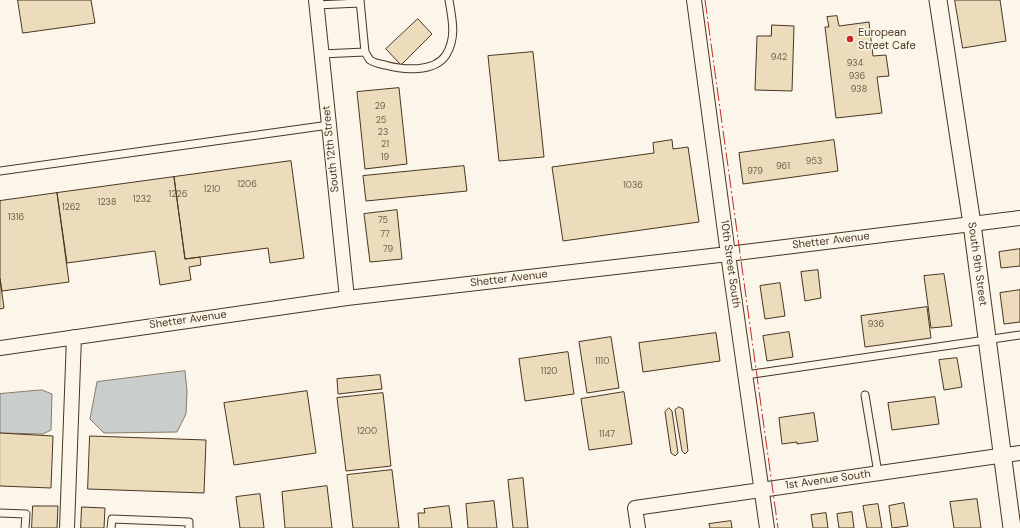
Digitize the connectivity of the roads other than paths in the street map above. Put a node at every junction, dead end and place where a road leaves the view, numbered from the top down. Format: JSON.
{"nodes":[{"id":1,"x":449,"y":0,"type":"edge"},
{"id":2,"x":694,"y":0,"type":"edge"},
{"id":3,"x":938,"y":0,"type":"edge"},
{"id":4,"x":316,"y":2,"type":"edge"},
{"id":5,"x":360,"y":2,"type":"edge"},
{"id":6,"x":365,"y":52,"type":"junction"},
{"id":7,"x":321,"y":54,"type":"junction"},
{"id":8,"x":329,"y":125,"type":"junction"},
{"id":9,"x":0,"y":171,"type":"edge"},
{"id":10,"x":1020,"y":218,"type":"edge"},
{"id":11,"x":972,"y":224,"type":"junction"},
{"id":12,"x":728,"y":254,"type":"junction"},
{"id":13,"x":347,"y":298,"type":"junction"},
{"id":14,"x":1020,"y":335,"type":"edge"},
{"id":15,"x":74,"y":337,"type":"junction"},
{"id":16,"x":987,"y":340,"type":"junction"},
{"id":17,"x":0,"y":348,"type":"edge"},
{"id":18,"x":746,"y":375,"type":"junction"},
{"id":19,"x":865,"y":395,"type":"dead end"},
{"id":20,"x":1020,"y":453,"type":"edge"},
{"id":21,"x":1003,"y":456,"type":"junction"},
{"id":22,"x":878,"y":473,"type":"junction"},
{"id":23,"x":762,"y":490,"type":"junction"},
{"id":24,"x":0,"y":513,"type":"edge"},
{"id":25,"x":25,"y":528,"type":"edge"},
{"id":26,"x":67,"y":528,"type":"edge"},
{"id":27,"x":111,"y":528,"type":"edge"},
{"id":28,"x":189,"y":528,"type":"edge"},
{"id":29,"x":638,"y":528,"type":"edge"},
{"id":30,"x":767,"y":528,"type":"edge"},
{"id":31,"x":1012,"y":528,"type":"edge"}],
"edges":[{"from":1,"to":6,"type":"lane"},
{"from":2,"to":12,"type":"street","name":"10th Street South"},
{"from":3,"to":11,"type":"street","name":"South 9th Street"},
{"from":4,"to":5,"type":"lane"},
{"from":4,"to":7,"type":"street","name":"South 12th Street"},
{"from":5,"to":6,"type":"lane"},
{"from":6,"to":7,"type":"lane"},
{"from":7,"to":8,"type":"street","name":"South 12th Street"},
{"from":8,"to":9,"type":"lane"},
{"from":8,"to":13,"type":"street","name":"South 12th Street"},
{"from":10,"to":11,"type":"street","name":"Shetter Avenue"},
{"from":11,"to":12,"type":"street","name":"Shetter Avenue"},
{"from":11,"to":16,"type":"street","name":"South 9th Street"},
{"from":12,"to":13,"type":"street","name":"Shetter Avenue"},
{"from":12,"to":18,"type":"street","name":"10th Street South"},
{"from":13,"to":15,"type":"street","name":"Shetter Avenue"},
{"from":14,"to":16,"type":"lane"},
{"from":15,"to":17,"type":"street","name":"Shetter Avenue"},
{"from":15,"to":26,"type":"street"},
{"from":16,"to":18,"type":"lane"},
{"from":16,"to":21,"type":"street","name":"South 9th Street"},
{"from":18,"to":23,"type":"street","name":"10th Street South"},
{"from":19,"to":22,"type":"lane"},
{"from":20,"to":21,"type":"street","name":"1st Avenue South"},
{"from":21,"to":22,"type":"street","name":"1st Avenue South"},
{"from":21,"to":31,"type":"street","name":"South 9th Street"},
{"from":22,"to":23,"type":"street","name":"1st Avenue South"},
{"from":23,"to":29,"type":"street","name":"1st Avenue South"},
{"from":23,"to":30,"type":"street","name":"10th Street South"},
{"from":24,"to":25,"type":"lane"},
{"from":27,"to":28,"type":"lane"}]}
